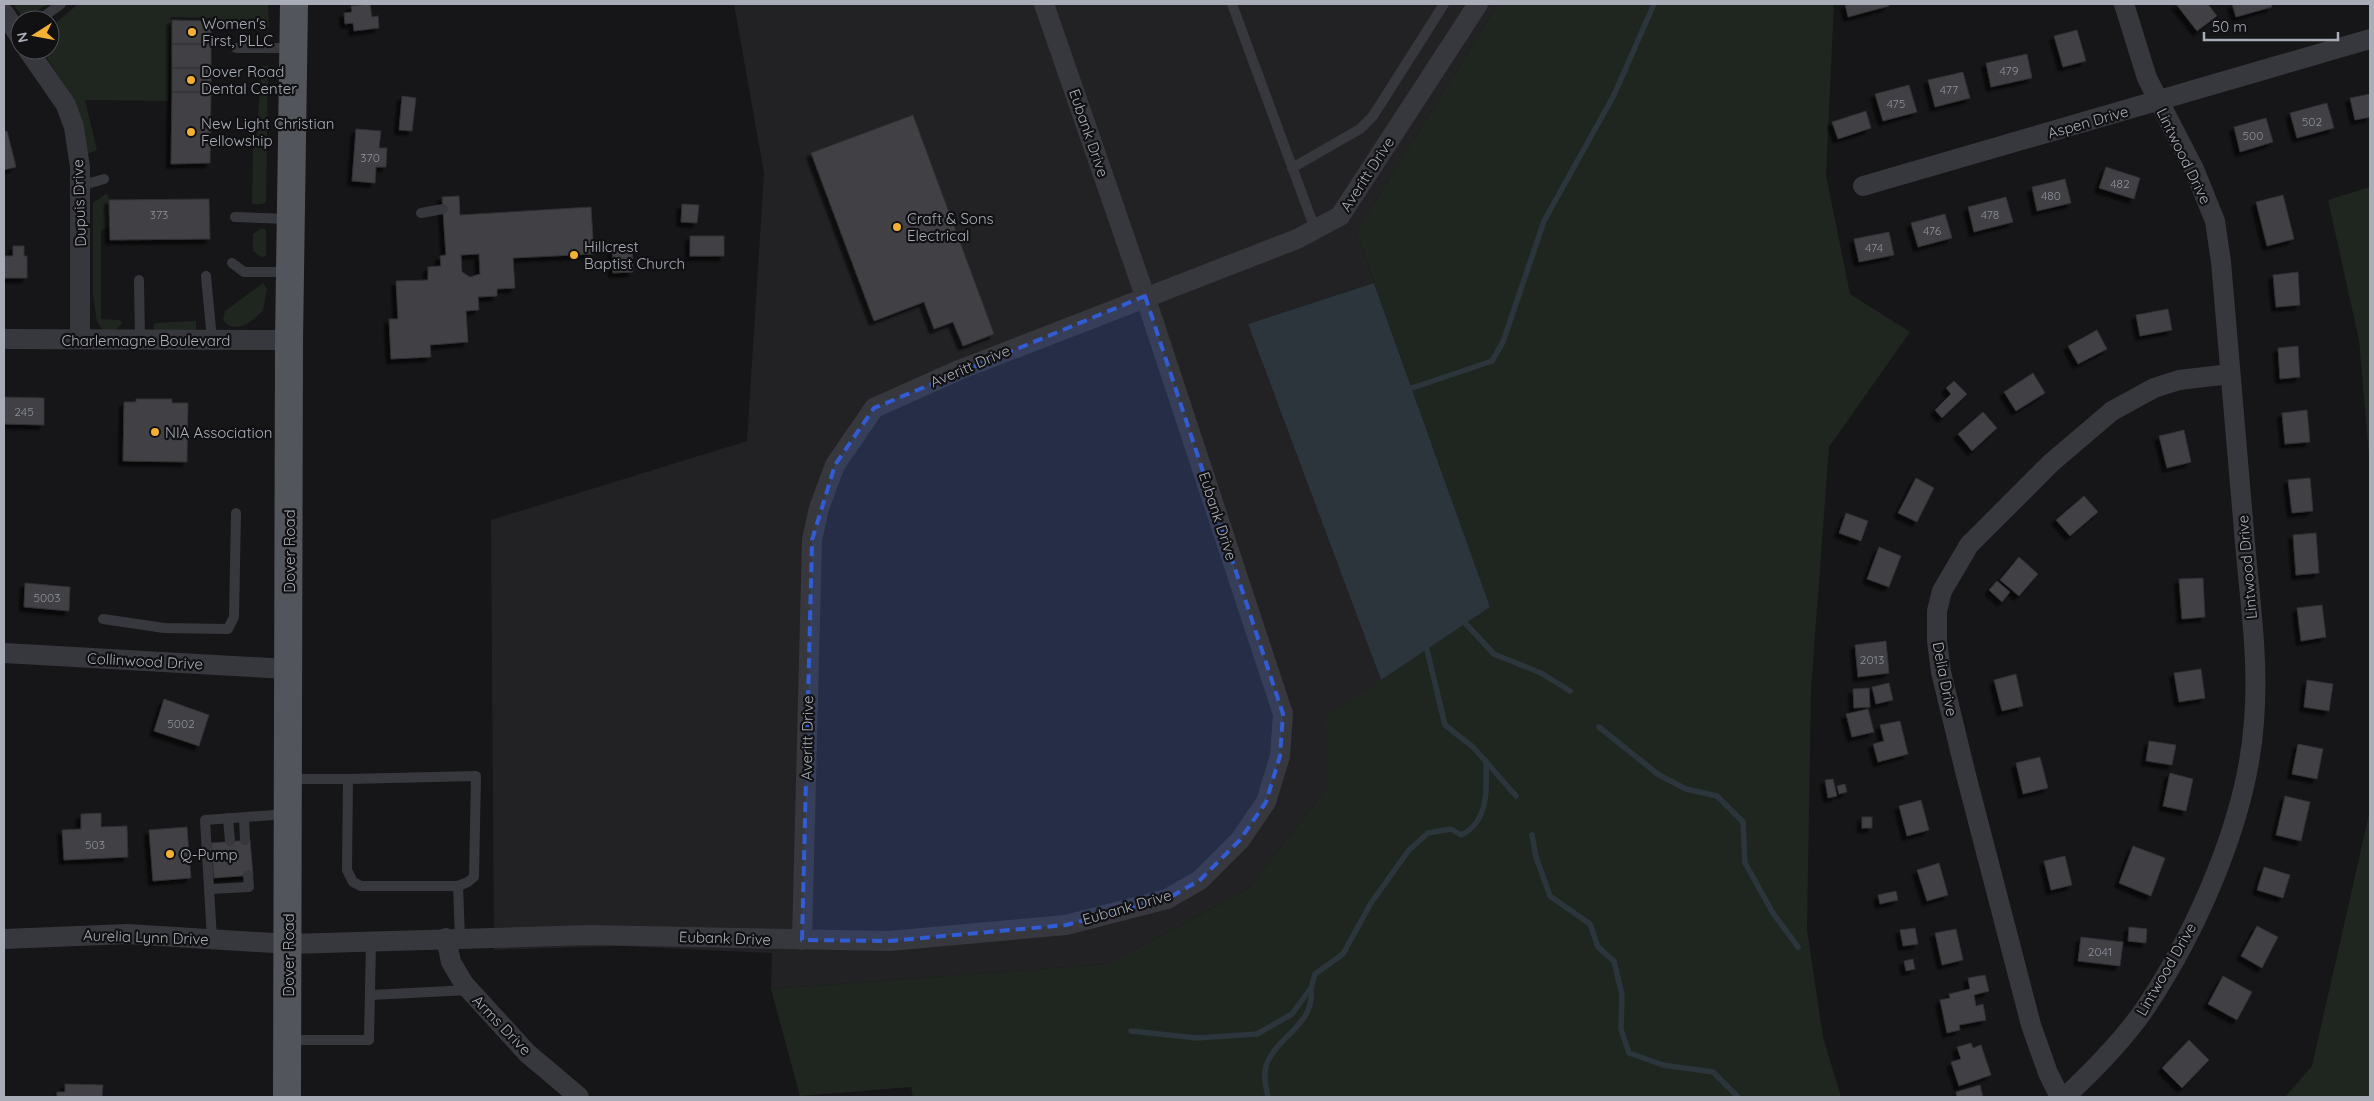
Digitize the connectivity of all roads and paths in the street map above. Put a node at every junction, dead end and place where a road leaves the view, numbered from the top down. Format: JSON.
{"nodes":[{"id":1,"x":294,"y":4,"type":"edge"},
{"id":2,"x":1044,"y":4,"type":"edge"},
{"id":3,"x":1232,"y":4,"type":"edge"},
{"id":4,"x":1444,"y":4,"type":"edge"},
{"id":5,"x":1478,"y":4,"type":"edge"},
{"id":6,"x":2124,"y":4,"type":"edge"},
{"id":7,"x":2370,"y":39,"type":"edge"},
{"id":8,"x":236,"y":48,"type":"dead end"},
{"id":9,"x":294,"y":48,"type":"junction"},
{"id":10,"x":35,"y":60,"type":"edge"},
{"id":11,"x":2158,"y":102,"type":"junction"},
{"id":12,"x":1292,"y":168,"type":"junction"},
{"id":13,"x":104,"y":179,"type":"dead end"},
{"id":14,"x":80,"y":186,"type":"junction"},
{"id":15,"x":1862,"y":186,"type":"dead end"},
{"id":16,"x":443,"y":208,"type":"dead end"},
{"id":17,"x":421,"y":213,"type":"dead end"},
{"id":18,"x":235,"y":218,"type":"dead end"},
{"id":19,"x":291,"y":219,"type":"junction"},
{"id":20,"x":1315,"y":229,"type":"junction"},
{"id":21,"x":232,"y":263,"type":"dead end"},
{"id":22,"x":290,"y":272,"type":"junction"},
{"id":23,"x":206,"y":276,"type":"dead end"},
{"id":24,"x":139,"y":280,"type":"dead end"},
{"id":25,"x":1145,"y":296,"type":"junction"},
{"id":26,"x":4,"y":339,"type":"edge"},
{"id":27,"x":80,"y":339,"type":"junction"},
{"id":28,"x":140,"y":340,"type":"junction"},
{"id":29,"x":212,"y":340,"type":"junction"},
{"id":30,"x":289,"y":340,"type":"junction"},
{"id":31,"x":2230,"y":374,"type":"junction"},
{"id":32,"x":236,"y":513,"type":"dead end"},
{"id":33,"x":103,"y":619,"type":"dead end"},
{"id":34,"x":4,"y":653,"type":"edge"},
{"id":35,"x":287,"y":669,"type":"junction"},
{"id":36,"x":288,"y":779,"type":"junction"},
{"id":37,"x":348,"y":779,"type":"junction"},
{"id":38,"x":288,"y":813,"type":"junction"},
{"id":39,"x":228,"y":818,"type":"junction"},
{"id":40,"x":244,"y":818,"type":"junction"},
{"id":41,"x":245,"y":840,"type":"dead end"},
{"id":42,"x":230,"y":841,"type":"dead end"},
{"id":43,"x":248,"y":875,"type":"dead end"},
{"id":44,"x":232,"y":877,"type":"dead end"},
{"id":45,"x":458,"y":886,"type":"junction"},
{"id":46,"x":232,"y":888,"type":"junction"},
{"id":47,"x":211,"y":889,"type":"junction"},
{"id":48,"x":453,"y":938,"type":"junction"},
{"id":49,"x":4,"y":939,"type":"edge"},
{"id":50,"x":212,"y":939,"type":"junction"},
{"id":51,"x":802,"y":940,"type":"junction"},
{"id":52,"x":371,"y":941,"type":"junction"},
{"id":53,"x":289,"y":944,"type":"junction"},
{"id":54,"x":469,"y":990,"type":"junction"},
{"id":55,"x":371,"y":995,"type":"junction"},
{"id":56,"x":288,"y":1040,"type":"junction"},
{"id":57,"x":287,"y":1097,"type":"edge"},
{"id":58,"x":579,"y":1097,"type":"edge"},
{"id":59,"x":2060,"y":1097,"type":"edge"},
{"id":60,"x":2065,"y":1097,"type":"edge"}],
"edges":[{"from":1,"to":9,"type":"main road","name":"Dover Road"},
{"from":2,"to":25,"type":"street","name":"Eubank Drive"},
{"from":3,"to":12,"type":"lane"},
{"from":4,"to":12,"type":"lane"},
{"from":5,"to":20,"type":"street","name":"Averitt Drive"},
{"from":6,"to":11,"type":"street","name":"Lintwood Drive"},
{"from":7,"to":11,"type":"street","name":"Aspen Drive"},
{"from":8,"to":9,"type":"lane"},
{"from":9,"to":19,"type":"main road","name":"Dover Road"},
{"from":10,"to":14,"type":"street","name":"Dupuis Drive"},
{"from":11,"to":15,"type":"street","name":"Aspen Drive"},
{"from":11,"to":31,"type":"street","name":"Lintwood Drive"},
{"from":12,"to":20,"type":"lane"},
{"from":13,"to":14,"type":"lane"},
{"from":14,"to":27,"type":"street","name":"Dupuis Drive"},
{"from":16,"to":17,"type":"lane"},
{"from":18,"to":19,"type":"lane"},
{"from":19,"to":22,"type":"main road","name":"Dover Road"},
{"from":20,"to":25,"type":"street","name":"Averitt Drive"},
{"from":21,"to":22,"type":"lane"},
{"from":22,"to":30,"type":"main road","name":"Dover Road"},
{"from":23,"to":29,"type":"lane"},
{"from":24,"to":28,"type":"lane"},
{"from":25,"to":51,"type":"street","name":"Averitt Drive"},
{"from":25,"to":51,"type":"street","name":"Eubank Drive"},
{"from":26,"to":27,"type":"street","name":"Charlemagne Boulevard"},
{"from":27,"to":28,"type":"street","name":"Charlemagne Boulevard"},
{"from":28,"to":29,"type":"street","name":"Charlemagne Boulevard"},
{"from":29,"to":30,"type":"street","name":"Charlemagne Boulevard"},
{"from":30,"to":35,"type":"main road","name":"Dover Road"},
{"from":31,"to":59,"type":"street","name":"Delia Drive"},
{"from":31,"to":60,"type":"street","name":"Lintwood Drive"},
{"from":32,"to":33,"type":"lane"},
{"from":34,"to":35,"type":"street","name":"Collinwood Drive"},
{"from":35,"to":36,"type":"main road","name":"Dover Road"},
{"from":36,"to":37,"type":"lane"},
{"from":36,"to":38,"type":"main road","name":"Dover Road"},
{"from":37,"to":45,"type":"lane"},
{"from":37,"to":45,"type":"lane"},
{"from":38,"to":40,"type":"lane"},
{"from":38,"to":53,"type":"main road","name":"Dover Road"},
{"from":39,"to":40,"type":"lane"},
{"from":39,"to":42,"type":"lane"},
{"from":39,"to":47,"type":"lane"},
{"from":40,"to":41,"type":"lane"},
{"from":43,"to":46,"type":"lane"},
{"from":44,"to":46,"type":"lane"},
{"from":45,"to":48,"type":"lane"},
{"from":46,"to":47,"type":"lane"},
{"from":47,"to":50,"type":"lane"},
{"from":48,"to":51,"type":"street","name":"Eubank Drive"},
{"from":48,"to":52,"type":"street","name":"Eubank Drive"},
{"from":48,"to":54,"type":"street","name":"Arms Drive"},
{"from":49,"to":50,"type":"street","name":"Aurelia Lynn Drive"},
{"from":50,"to":53,"type":"street","name":"Aurelia Lynn Drive"},
{"from":52,"to":53,"type":"street","name":"Eubank Drive"},
{"from":52,"to":55,"type":"lane"},
{"from":53,"to":56,"type":"main road","name":"Dover Road"},
{"from":54,"to":55,"type":"lane"},
{"from":54,"to":58,"type":"street","name":"Arms Drive"},
{"from":55,"to":56,"type":"lane"},
{"from":56,"to":57,"type":"main road","name":"Dover Road"}]}
